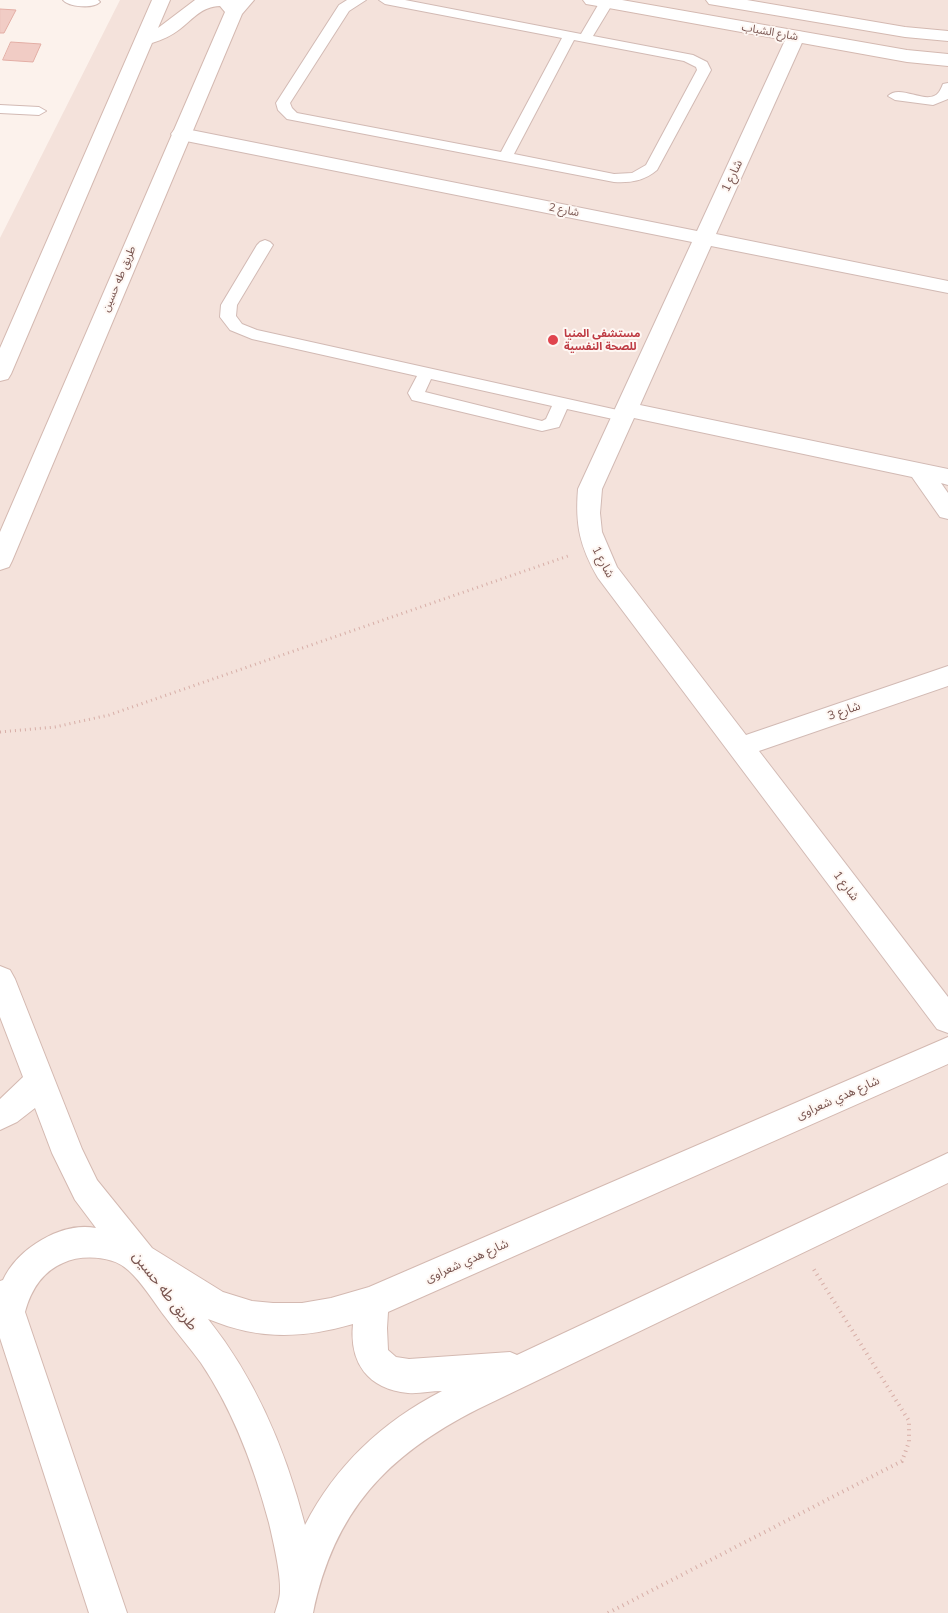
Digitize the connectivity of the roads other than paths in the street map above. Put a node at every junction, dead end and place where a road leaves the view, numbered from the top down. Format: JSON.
{"nodes":[{"id":1,"x":69,"y":0,"type":"edge"},
{"id":2,"x":161,"y":0,"type":"edge"},
{"id":3,"x":360,"y":0,"type":"edge"},
{"id":4,"x":385,"y":0,"type":"edge"},
{"id":5,"x":714,"y":0,"type":"edge"},
{"id":6,"x":599,"y":1,"type":"edge"},
{"id":7,"x":93,"y":2,"type":"dead end"},
{"id":8,"x":629,"y":3,"type":"edge"},
{"id":9,"x":240,"y":6,"type":"edge"},
{"id":10,"x":570,"y":35,"type":"junction"},
{"id":11,"x":796,"y":36,"type":"junction"},
{"id":12,"x":948,"y":36,"type":"edge"},
{"id":13,"x":585,"y":38,"type":"junction"},
{"id":14,"x":144,"y":39,"type":"junction"},
{"id":15,"x":948,"y":60,"type":"edge"},
{"id":16,"x":948,"y":87,"type":"edge"},
{"id":17,"x":895,"y":96,"type":"dead end"},
{"id":18,"x":0,"y":109,"type":"edge"},
{"id":19,"x":39,"y":111,"type":"dead end"},
{"id":20,"x":181,"y":134,"type":"junction"},
{"id":21,"x":505,"y":157,"type":"junction"},
{"id":22,"x":703,"y":238,"type":"junction"},
{"id":23,"x":264,"y":245,"type":"dead end"},
{"id":24,"x":948,"y":287,"type":"edge"},
{"id":25,"x":426,"y":372,"type":"junction"},
{"id":26,"x":0,"y":374,"type":"edge"},
{"id":27,"x":562,"y":403,"type":"junction"},
{"id":28,"x":623,"y":412,"type":"junction"},
{"id":29,"x":919,"y":470,"type":"junction"},
{"id":30,"x":948,"y":476,"type":"edge"},
{"id":31,"x":948,"y":511,"type":"edge"},
{"id":32,"x":0,"y":562,"type":"edge"},
{"id":33,"x":948,"y":676,"type":"edge"},
{"id":34,"x":740,"y":747,"type":"junction"},
{"id":35,"x":0,"y":980,"type":"edge"},
{"id":36,"x":948,"y":1020,"type":"edge"},
{"id":37,"x":948,"y":1050,"type":"edge"},
{"id":38,"x":39,"y":1079,"type":"junction"},
{"id":39,"x":0,"y":1116,"type":"edge"},
{"id":40,"x":948,"y":1167,"type":"edge"},
{"id":41,"x":140,"y":1259,"type":"junction"},
{"id":42,"x":4,"y":1299,"type":"edge"},
{"id":43,"x":373,"y":1302,"type":"junction"},
{"id":44,"x":527,"y":1368,"type":"junction"},
{"id":45,"x":297,"y":1606,"type":"edge"},
{"id":46,"x":108,"y":1613,"type":"edge"}],
"edges":[{"from":1,"to":7,"type":"lane"},
{"from":2,"to":14,"type":"street"},
{"from":3,"to":21,"type":"lane"},
{"from":4,"to":10,"type":"lane"},
{"from":5,"to":12,"type":"street","name":"شارع الشباب"},
{"from":6,"to":8,"type":"street","name":"شارع الشباب"},
{"from":6,"to":13,"type":"lane"},
{"from":8,"to":11,"type":"street","name":"شارع الشباب"},
{"from":9,"to":14,"type":"street"},
{"from":9,"to":20,"type":"street","name":"طريق طه حسين"},
{"from":10,"to":13,"type":"lane"},
{"from":10,"to":21,"type":"lane"},
{"from":11,"to":15,"type":"street","name":"شارع الشباب"},
{"from":11,"to":22,"type":"street","name":"شارع 1"},
{"from":13,"to":21,"type":"lane"},
{"from":14,"to":26,"type":"street"},
{"from":16,"to":17,"type":"lane"},
{"from":18,"to":19,"type":"lane"},
{"from":20,"to":22,"type":"street","name":"شارع 2"},
{"from":20,"to":32,"type":"street","name":"طريق طه حسين"},
{"from":22,"to":24,"type":"street","name":"شارع 2"},
{"from":22,"to":28,"type":"street","name":"شارع 1"},
{"from":23,"to":25,"type":"lane"},
{"from":25,"to":27,"type":"lane"},
{"from":25,"to":27,"type":"lane"},
{"from":27,"to":28,"type":"lane"},
{"from":28,"to":29,"type":"street"},
{"from":28,"to":34,"type":"street","name":"شارع 1"},
{"from":29,"to":30,"type":"street"},
{"from":29,"to":31,"type":"street"},
{"from":33,"to":34,"type":"street","name":"شارع 3"},
{"from":34,"to":36,"type":"street","name":"شارع 1"},
{"from":35,"to":38,"type":"street","name":"طريق طه حسين"},
{"from":37,"to":43,"type":"street","name":"شارع هدي شعراوى"},
{"from":38,"to":39,"type":"street"},
{"from":38,"to":41,"type":"street","name":"طريق طه حسين"},
{"from":40,"to":44,"type":"street"},
{"from":41,"to":42,"type":"street","name":"شارع هدي شعراوى"},
{"from":41,"to":43,"type":"street","name":"شارع هدي شعراوى"},
{"from":41,"to":45,"type":"street","name":"طريق طه حسين"},
{"from":42,"to":46,"type":"street"},
{"from":43,"to":44,"type":"street"},
{"from":44,"to":45,"type":"street"}]}
